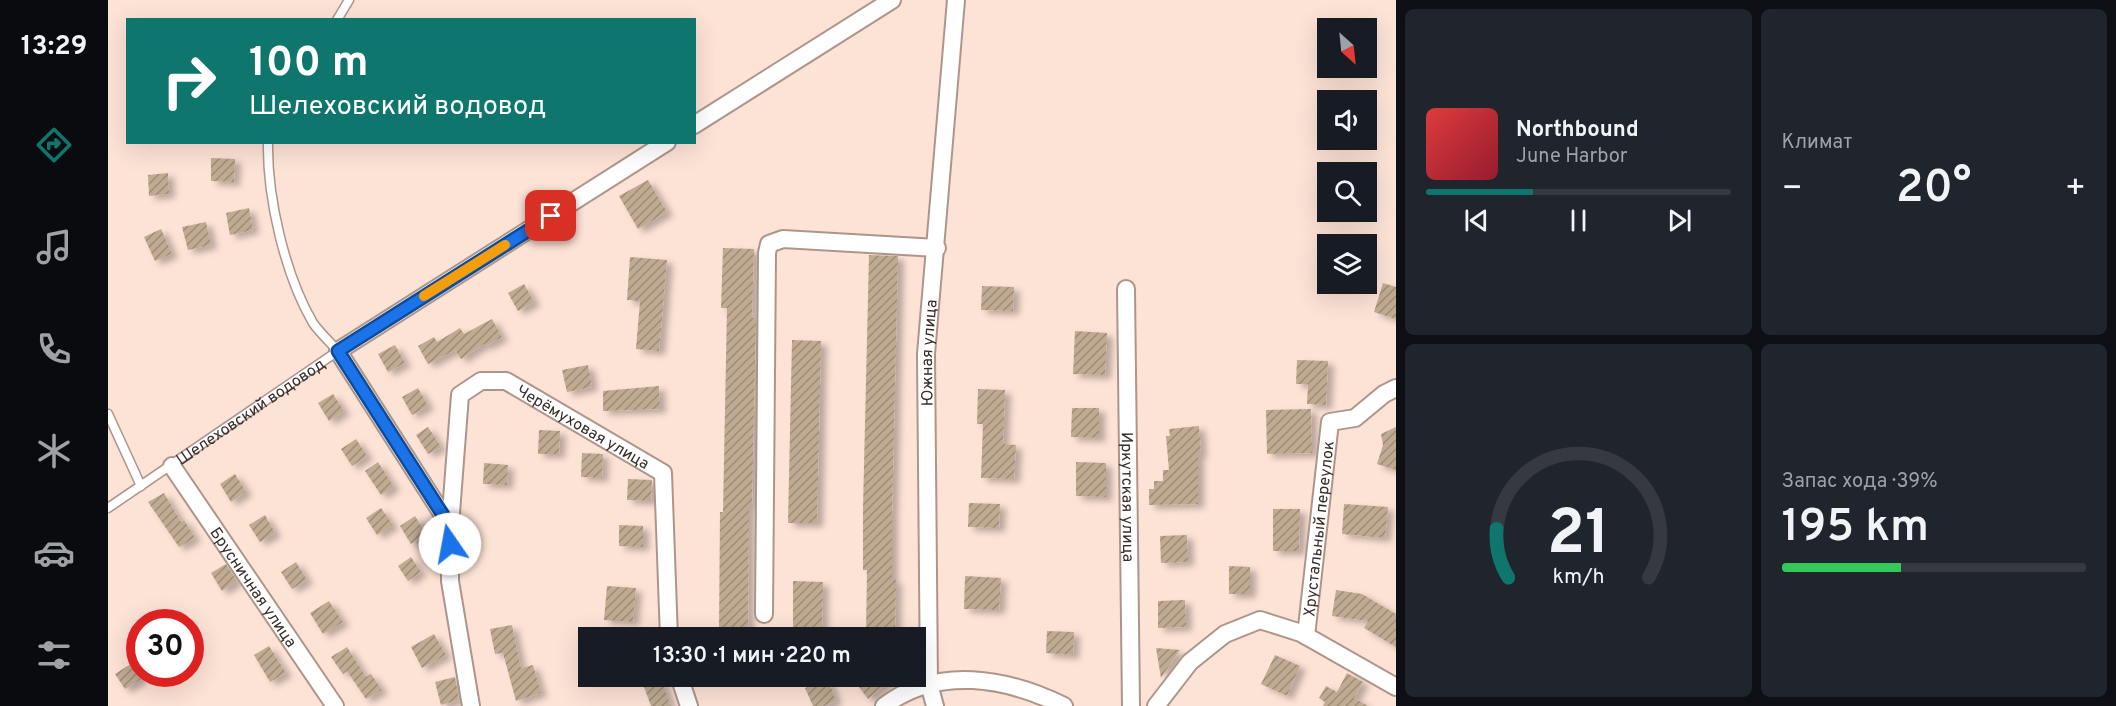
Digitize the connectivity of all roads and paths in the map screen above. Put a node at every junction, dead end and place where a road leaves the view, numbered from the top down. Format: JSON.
{"nodes":[{"id":1,"x":349,"y":0,"type":"edge"},
{"id":2,"x":892,"y":0,"type":"edge"},
{"id":3,"x":956,"y":0,"type":"edge"},
{"id":4,"x":338,"y":18,"type":"edge"},
{"id":5,"x":696,"y":124,"type":"edge"},
{"id":6,"x":267,"y":144,"type":"edge"},
{"id":7,"x":664,"y":144,"type":"edge"},
{"id":8,"x":937,"y":248,"type":"junction"},
{"id":9,"x":1126,"y":289,"type":"dead end"},
{"id":10,"x":338,"y":351,"type":"junction"},
{"id":11,"x":1396,"y":388,"type":"edge"},
{"id":12,"x":108,"y":414,"type":"edge"},
{"id":13,"x":172,"y":466,"type":"junction"},
{"id":14,"x":141,"y":486,"type":"junction"},
{"id":15,"x":108,"y":508,"type":"edge"},
{"id":16,"x":450,"y":526,"type":"junction"},
{"id":17,"x":764,"y":614,"type":"dead end"},
{"id":18,"x":669,"y":627,"type":"edge"},
{"id":19,"x":1306,"y":636,"type":"junction"},
{"id":20,"x":1393,"y":681,"type":"edge"},
{"id":21,"x":930,"y":684,"type":"junction"},
{"id":22,"x":683,"y":687,"type":"edge"},
{"id":23,"x":335,"y":706,"type":"edge"},
{"id":24,"x":471,"y":706,"type":"edge"},
{"id":25,"x":689,"y":706,"type":"edge"},
{"id":26,"x":884,"y":706,"type":"edge"},
{"id":27,"x":935,"y":706,"type":"edge"},
{"id":28,"x":1064,"y":706,"type":"edge"},
{"id":29,"x":1131,"y":706,"type":"edge"},
{"id":30,"x":1156,"y":706,"type":"edge"}],
"edges":[{"from":1,"to":4,"type":"lane"},
{"from":2,"to":5,"type":"street"},
{"from":3,"to":8,"type":"street","name":"Южная улица"},
{"from":6,"to":10,"type":"lane"},
{"from":7,"to":10,"type":"street","name":"Шелеховский водовод"},
{"from":8,"to":17,"type":"street"},
{"from":8,"to":21,"type":"street","name":"Южная улица"},
{"from":9,"to":29,"type":"street","name":"Иркутская улица"},
{"from":10,"to":13,"type":"lane","name":"Шелеховский водовод"},
{"from":10,"to":16,"type":"street"},
{"from":11,"to":19,"type":"street","name":"Хрустальный переулок"},
{"from":12,"to":14,"type":"lane"},
{"from":13,"to":14,"type":"lane","name":"Шелеховский водовод"},
{"from":13,"to":23,"type":"street","name":"Брусничная улица"},
{"from":14,"to":15,"type":"lane","name":"Шелеховский водовод"},
{"from":16,"to":18,"type":"street","name":"Черёмуховая улица"},
{"from":16,"to":24,"type":"street","name":"Черёмуховая улица"},
{"from":19,"to":20,"type":"street"},
{"from":19,"to":30,"type":"street"},
{"from":21,"to":26,"type":"street"},
{"from":21,"to":27,"type":"street","name":"Южная улица"},
{"from":21,"to":28,"type":"street"},
{"from":22,"to":25,"type":"street"}]}
